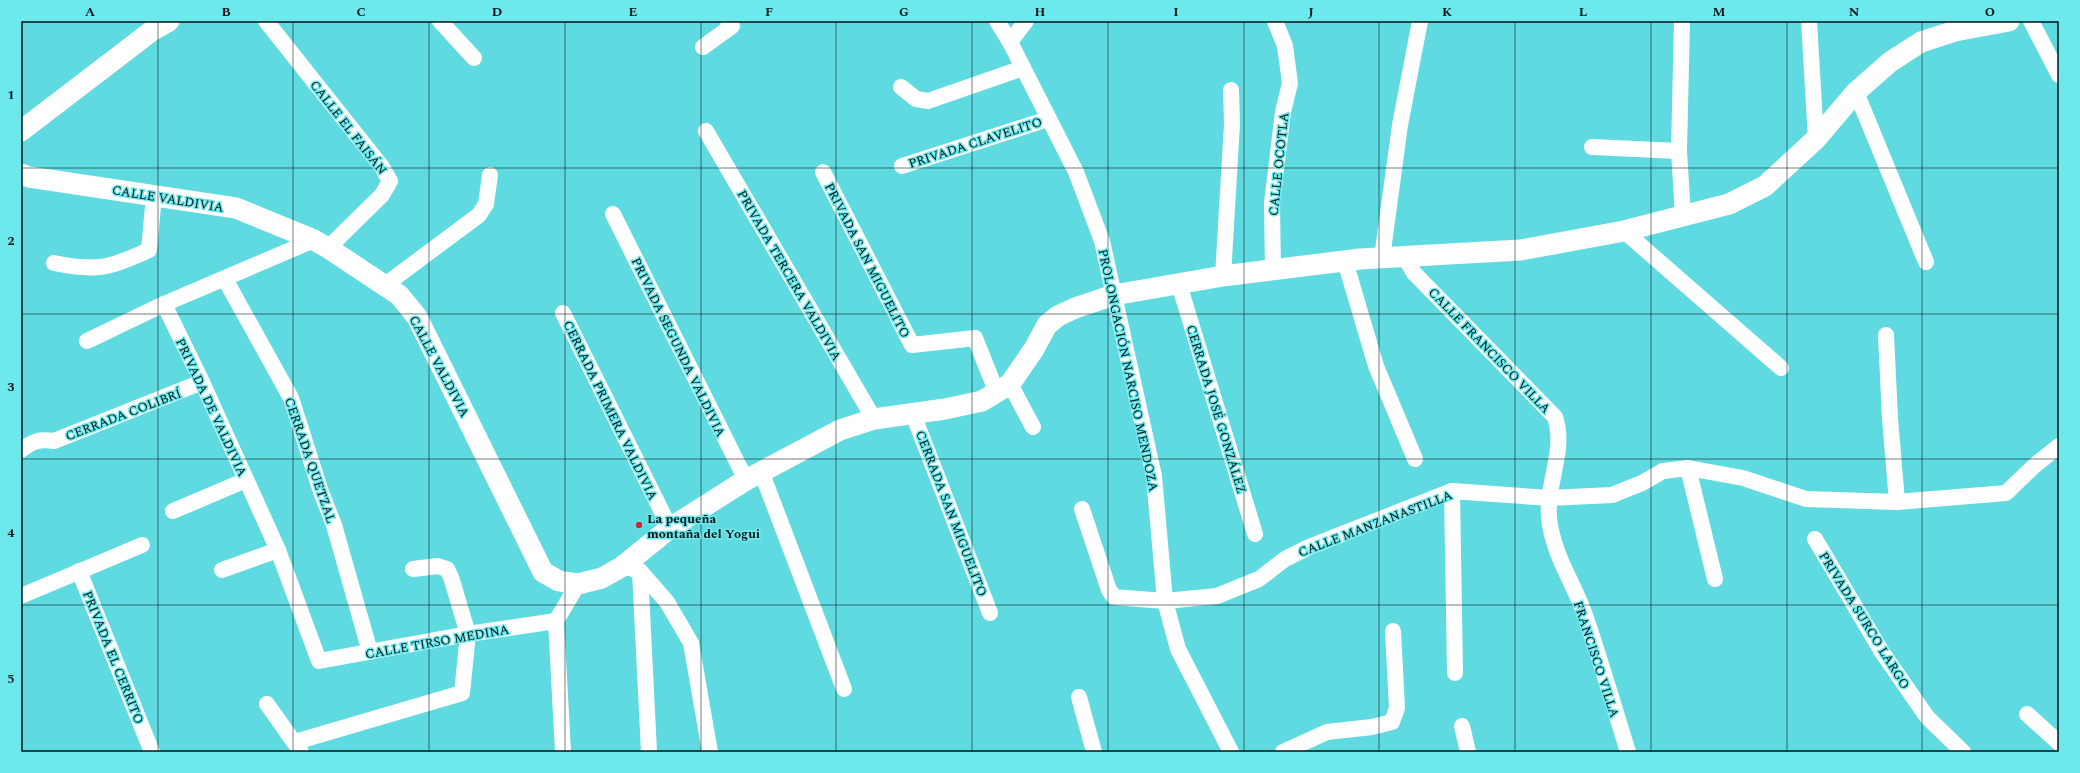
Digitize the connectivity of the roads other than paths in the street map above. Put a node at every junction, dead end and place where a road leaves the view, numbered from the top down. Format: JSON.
{"nodes":[{"id":1,"x":168,"y":21,"type":"edge"},
{"id":2,"x":266,"y":21,"type":"edge"},
{"id":3,"x":440,"y":21,"type":"edge"},
{"id":4,"x":728,"y":21,"type":"edge"},
{"id":5,"x":997,"y":21,"type":"edge"},
{"id":6,"x":1026,"y":21,"type":"edge"},
{"id":7,"x":1275,"y":21,"type":"edge"},
{"id":8,"x":1420,"y":21,"type":"edge"},
{"id":9,"x":1682,"y":21,"type":"edge"},
{"id":10,"x":1809,"y":21,"type":"edge"},
{"id":11,"x":2009,"y":21,"type":"edge"},
{"id":12,"x":2031,"y":21,"type":"edge"},
{"id":13,"x":1010,"y":42,"type":"junction"},
{"id":14,"x":703,"y":47,"type":"dead end"},
{"id":15,"x":474,"y":58,"type":"dead end"},
{"id":16,"x":1023,"y":68,"type":"junction"},
{"id":17,"x":2059,"y":75,"type":"edge"},
{"id":18,"x":901,"y":87,"type":"dead end"},
{"id":19,"x":1231,"y":90,"type":"dead end"},
{"id":20,"x":1856,"y":92,"type":"junction"},
{"id":21,"x":1048,"y":119,"type":"junction"},
{"id":22,"x":21,"y":131,"type":"edge"},
{"id":23,"x":706,"y":131,"type":"dead end"},
{"id":24,"x":1816,"y":139,"type":"junction"},
{"id":25,"x":1592,"y":147,"type":"dead end"},
{"id":26,"x":1679,"y":151,"type":"junction"},
{"id":27,"x":902,"y":166,"type":"dead end"},
{"id":28,"x":823,"y":172,"type":"dead end"},
{"id":29,"x":21,"y":174,"type":"edge"},
{"id":30,"x":490,"y":175,"type":"dead end"},
{"id":31,"x":154,"y":195,"type":"junction"},
{"id":32,"x":613,"y":214,"type":"dead end"},
{"id":33,"x":1684,"y":216,"type":"junction"},
{"id":34,"x":1624,"y":231,"type":"junction"},
{"id":35,"x":321,"y":244,"type":"junction"},
{"id":36,"x":1404,"y":256,"type":"junction"},
{"id":37,"x":1382,"y":258,"type":"junction"},
{"id":38,"x":1345,"y":261,"type":"junction"},
{"id":39,"x":1926,"y":262,"type":"dead end"},
{"id":40,"x":54,"y":263,"type":"dead end"},
{"id":41,"x":1273,"y":270,"type":"junction"},
{"id":42,"x":1223,"y":276,"type":"junction"},
{"id":43,"x":225,"y":279,"type":"junction"},
{"id":44,"x":1179,"y":284,"type":"junction"},
{"id":45,"x":386,"y":285,"type":"junction"},
{"id":46,"x":1114,"y":295,"type":"junction"},
{"id":47,"x":164,"y":304,"type":"junction"},
{"id":48,"x":563,"y":313,"type":"dead end"},
{"id":49,"x":1886,"y":335,"type":"dead end"},
{"id":50,"x":87,"y":341,"type":"dead end"},
{"id":51,"x":1781,"y":368,"type":"dead end"},
{"id":52,"x":202,"y":382,"type":"junction"},
{"id":53,"x":1004,"y":388,"type":"junction"},
{"id":54,"x":913,"y":414,"type":"junction"},
{"id":55,"x":874,"y":419,"type":"junction"},
{"id":56,"x":1032,"y":427,"type":"dead end"},
{"id":57,"x":2059,"y":446,"type":"edge"},
{"id":58,"x":21,"y":448,"type":"edge"},
{"id":59,"x":1415,"y":460,"type":"dead end"},
{"id":60,"x":1688,"y":468,"type":"junction"},
{"id":61,"x":753,"y":475,"type":"junction"},
{"id":62,"x":246,"y":480,"type":"junction"},
{"id":63,"x":1452,"y":491,"type":"junction"},
{"id":64,"x":1549,"y":498,"type":"junction"},
{"id":65,"x":1897,"y":502,"type":"junction"},
{"id":66,"x":1082,"y":509,"type":"dead end"},
{"id":67,"x":173,"y":511,"type":"dead end"},
{"id":68,"x":670,"y":528,"type":"junction"},
{"id":69,"x":1256,"y":534,"type":"dead end"},
{"id":70,"x":1815,"y":539,"type":"dead end"},
{"id":71,"x":142,"y":545,"type":"dead end"},
{"id":72,"x":278,"y":550,"type":"junction"},
{"id":73,"x":413,"y":569,"type":"dead end"},
{"id":74,"x":632,"y":569,"type":"junction"},
{"id":75,"x":79,"y":570,"type":"junction"},
{"id":76,"x":222,"y":570,"type":"dead end"},
{"id":77,"x":1715,"y":579,"type":"dead end"},
{"id":78,"x":578,"y":584,"type":"junction"},
{"id":79,"x":21,"y":596,"type":"edge"},
{"id":80,"x":1165,"y":601,"type":"junction"},
{"id":81,"x":990,"y":613,"type":"dead end"},
{"id":82,"x":556,"y":621,"type":"junction"},
{"id":83,"x":1393,"y":631,"type":"dead end"},
{"id":84,"x":468,"y":634,"type":"junction"},
{"id":85,"x":370,"y":652,"type":"junction"},
{"id":86,"x":319,"y":661,"type":"joint"},
{"id":87,"x":1455,"y":673,"type":"dead end"},
{"id":88,"x":844,"y":689,"type":"dead end"},
{"id":89,"x":1079,"y":697,"type":"dead end"},
{"id":90,"x":267,"y":704,"type":"dead end"},
{"id":91,"x":2028,"y":714,"type":"dead end"},
{"id":92,"x":1462,"y":726,"type":"dead end"},
{"id":93,"x":2059,"y":743,"type":"edge"},
{"id":94,"x":298,"y":747,"type":"edge"},
{"id":95,"x":146,"y":749,"type":"edge"},
{"id":96,"x":563,"y":752,"type":"edge"},
{"id":97,"x":649,"y":752,"type":"edge"},
{"id":98,"x":710,"y":752,"type":"edge"},
{"id":99,"x":1094,"y":752,"type":"edge"},
{"id":100,"x":1231,"y":752,"type":"edge"},
{"id":101,"x":1283,"y":752,"type":"edge"},
{"id":102,"x":1468,"y":752,"type":"edge"},
{"id":103,"x":1628,"y":752,"type":"edge"},
{"id":104,"x":1963,"y":752,"type":"edge"}],
"edges":[{"from":1,"to":22,"type":"street"},
{"from":2,"to":35,"type":"street","name":"CALLE EL FAISÁN"},
{"from":3,"to":15,"type":"street"},
{"from":4,"to":14,"type":"street"},
{"from":5,"to":13,"type":"street","name":"PROLONGACIÓN NARCISO MENDOZA"},
{"from":6,"to":13,"type":"street"},
{"from":7,"to":41,"type":"street","name":"CALLE OCOTLA"},
{"from":8,"to":37,"type":"street"},
{"from":9,"to":26,"type":"street"},
{"from":10,"to":24,"type":"street"},
{"from":11,"to":20,"type":"street"},
{"from":12,"to":17,"type":"street"},
{"from":13,"to":16,"type":"street","name":"PROLONGACIÓN NARCISO MENDOZA"},
{"from":16,"to":18,"type":"street"},
{"from":16,"to":21,"type":"street","name":"PROLONGACIÓN NARCISO MENDOZA"},
{"from":19,"to":42,"type":"street"},
{"from":20,"to":24,"type":"street"},
{"from":20,"to":39,"type":"street"},
{"from":21,"to":27,"type":"street","name":"PRIVADA CLAVELITO"},
{"from":21,"to":46,"type":"street","name":"PROLONGACIÓN NARCISO MENDOZA"},
{"from":23,"to":55,"type":"street","name":"PRIVADA TERCERA VALDIVIA"},
{"from":24,"to":33,"type":"street"},
{"from":25,"to":26,"type":"street"},
{"from":26,"to":33,"type":"street"},
{"from":28,"to":53,"type":"street","name":"PRIVADA SAN MIGUELITO"},
{"from":29,"to":31,"type":"street","name":"CALLE VALDIVIA"},
{"from":30,"to":45,"type":"street"},
{"from":31,"to":35,"type":"street","name":"CALLE VALDIVIA"},
{"from":31,"to":40,"type":"street"},
{"from":32,"to":61,"type":"street","name":"PRIVADA SEGUNDA VALDIVIA"},
{"from":33,"to":34,"type":"street"},
{"from":34,"to":36,"type":"street"},
{"from":34,"to":51,"type":"street"},
{"from":35,"to":43,"type":"street"},
{"from":35,"to":45,"type":"street","name":"CALLE VALDIVIA"},
{"from":36,"to":37,"type":"street"},
{"from":36,"to":64,"type":"street","name":"CALLE FRANCISCO VILLA"},
{"from":37,"to":38,"type":"street"},
{"from":38,"to":41,"type":"street"},
{"from":38,"to":59,"type":"street"},
{"from":41,"to":42,"type":"street"},
{"from":42,"to":44,"type":"street"},
{"from":43,"to":47,"type":"street"},
{"from":43,"to":85,"type":"street","name":"CERRADA QUETZAL"},
{"from":44,"to":46,"type":"street"},
{"from":44,"to":69,"type":"street","name":"CERRADA JOSÉ GONZÁLEZ"},
{"from":45,"to":78,"type":"street","name":"CALLE VALDIVIA"},
{"from":46,"to":53,"type":"street"},
{"from":46,"to":80,"type":"street","name":"PROLONGACIÓN NARCISO MENDOZA"},
{"from":47,"to":50,"type":"street"},
{"from":47,"to":52,"type":"street","name":"PRIVADA DE VALDIVIA"},
{"from":48,"to":68,"type":"street","name":"CERRADA PRIMERA VALDIVIA"},
{"from":49,"to":65,"type":"street"},
{"from":52,"to":58,"type":"street","name":"CERRADA COLIBRÍ"},
{"from":52,"to":62,"type":"street","name":"PRIVADA DE VALDIVIA"},
{"from":53,"to":54,"type":"street"},
{"from":53,"to":56,"type":"street"},
{"from":54,"to":55,"type":"street"},
{"from":54,"to":81,"type":"street","name":"CERRADA SAN MIGUELITO"},
{"from":55,"to":61,"type":"street"},
{"from":57,"to":65,"type":"street","name":"CALLE MANZANASTILLA"},
{"from":60,"to":64,"type":"street","name":"CALLE MANZANASTILLA"},
{"from":60,"to":65,"type":"street","name":"CALLE MANZANASTILLA"},
{"from":60,"to":77,"type":"street"},
{"from":61,"to":68,"type":"street"},
{"from":61,"to":88,"type":"street","name":"PRIVADA SEGUNDA VALDIVIA"},
{"from":62,"to":67,"type":"street"},
{"from":62,"to":72,"type":"street","name":"PRIVADA DE VALDIVIA"},
{"from":63,"to":64,"type":"street","name":"CALLE MANZANASTILLA"},
{"from":63,"to":80,"type":"street","name":"CALLE MANZANASTILLA"},
{"from":63,"to":87,"type":"street"},
{"from":64,"to":103,"type":"street","name":"FRANCISCO VILLA"},
{"from":66,"to":80,"type":"street","name":"CALLE MANZANASTILLA"},
{"from":68,"to":74,"type":"street"},
{"from":70,"to":104,"type":"street","name":"PRIVADA SURCO LARGO"},
{"from":71,"to":75,"type":"street"},
{"from":72,"to":76,"type":"street"},
{"from":72,"to":86,"type":"street","name":"PRIVADA DE VALDIVIA"},
{"from":73,"to":84,"type":"street"},
{"from":74,"to":78,"type":"street"},
{"from":74,"to":97,"type":"street"},
{"from":74,"to":98,"type":"street"},
{"from":75,"to":79,"type":"street"},
{"from":75,"to":95,"type":"street","name":"PRIVADA EL CERRITO"},
{"from":78,"to":82,"type":"street"},
{"from":80,"to":100,"type":"street","name":"PROLONGACIÓN NARCISO MENDOZA"},
{"from":82,"to":84,"type":"street","name":"CALLE TIRSO MEDINA"},
{"from":82,"to":96,"type":"street"},
{"from":83,"to":101,"type":"street"},
{"from":84,"to":85,"type":"street","name":"CALLE TIRSO MEDINA"},
{"from":84,"to":94,"type":"street"},
{"from":85,"to":86,"type":"street","name":"CALLE TIRSO MEDINA"},
{"from":89,"to":99,"type":"street"},
{"from":90,"to":94,"type":"street"},
{"from":91,"to":93,"type":"street"},
{"from":92,"to":102,"type":"street"}]}
